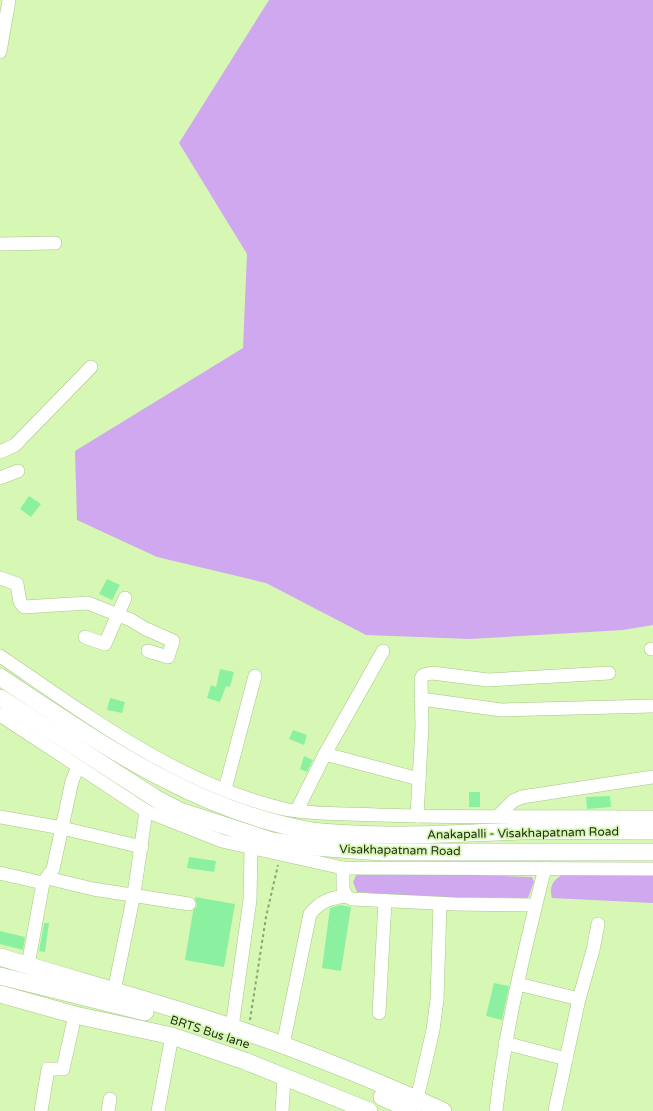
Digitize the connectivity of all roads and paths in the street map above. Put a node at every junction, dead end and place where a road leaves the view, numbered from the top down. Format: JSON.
{"nodes":[{"id":1,"x":9,"y":0,"type":"edge"},
{"id":2,"x":0,"y":52,"type":"edge"},
{"id":3,"x":55,"y":243,"type":"dead end"},
{"id":4,"x":0,"y":244,"type":"edge"},
{"id":5,"x":91,"y":367,"type":"dead end"},
{"id":6,"x":0,"y":452,"type":"edge"},
{"id":7,"x":18,"y":471,"type":"dead end"},
{"id":8,"x":0,"y":478,"type":"edge"},
{"id":9,"x":0,"y":578,"type":"edge"},
{"id":10,"x":125,"y":598,"type":"dead end"},
{"id":11,"x":118,"y":615,"type":"junction"},
{"id":12,"x":85,"y":637,"type":"dead end"},
{"id":13,"x":148,"y":651,"type":"dead end"},
{"id":14,"x":384,"y":651,"type":"dead end"},
{"id":15,"x":0,"y":656,"type":"edge"},
{"id":16,"x":609,"y":672,"type":"dead end"},
{"id":17,"x":255,"y":676,"type":"dead end"},
{"id":18,"x":0,"y":677,"type":"edge"},
{"id":19,"x":0,"y":698,"type":"edge"},
{"id":20,"x":421,"y":700,"type":"junction"},
{"id":21,"x":653,"y":706,"type":"edge"},
{"id":22,"x":0,"y":715,"type":"edge"},
{"id":23,"x":325,"y":754,"type":"junction"},
{"id":24,"x":78,"y":767,"type":"junction"},
{"id":25,"x":167,"y":773,"type":"junction"},
{"id":26,"x":653,"y":777,"type":"edge"},
{"id":27,"x":419,"y":779,"type":"junction"},
{"id":28,"x":225,"y":789,"type":"junction"},
{"id":29,"x":151,"y":805,"type":"junction"},
{"id":30,"x":298,"y":810,"type":"junction"},
{"id":31,"x":417,"y":816,"type":"junction"},
{"id":32,"x":498,"y":816,"type":"junction"},
{"id":33,"x":0,"y":817,"type":"edge"},
{"id":34,"x":653,"y":817,"type":"edge"},
{"id":35,"x":62,"y":828,"type":"junction"},
{"id":36,"x":653,"y":831,"type":"edge"},
{"id":37,"x":142,"y":847,"type":"junction"},
{"id":38,"x":251,"y":848,"type":"junction"},
{"id":39,"x":653,"y":852,"type":"edge"},
{"id":40,"x":278,"y":862,"type":"dead end"},
{"id":41,"x":343,"y":868,"type":"junction"},
{"id":42,"x":545,"y":868,"type":"junction"},
{"id":43,"x":653,"y":869,"type":"edge"},
{"id":44,"x":0,"y":873,"type":"edge"},
{"id":45,"x":45,"y":881,"type":"junction"},
{"id":46,"x":346,"y":896,"type":"junction"},
{"id":47,"x":134,"y":897,"type":"junction"},
{"id":48,"x":385,"y":902,"type":"junction"},
{"id":49,"x":189,"y":904,"type":"dead end"},
{"id":50,"x":440,"y":904,"type":"junction"},
{"id":51,"x":535,"y":905,"type":"junction"},
{"id":52,"x":598,"y":924,"type":"dead end"},
{"id":53,"x":0,"y":957,"type":"edge"},
{"id":54,"x":28,"y":965,"type":"junction"},
{"id":55,"x":0,"y":976,"type":"edge"},
{"id":56,"x":518,"y":984,"type":"junction"},
{"id":57,"x":114,"y":991,"type":"junction"},
{"id":58,"x":0,"y":994,"type":"edge"},
{"id":59,"x":579,"y":999,"type":"junction"},
{"id":60,"x":379,"y":1013,"type":"dead end"},
{"id":61,"x":75,"y":1015,"type":"junction"},
{"id":62,"x":239,"y":1030,"type":"junction"},
{"id":63,"x":172,"y":1036,"type":"junction"},
{"id":64,"x":505,"y":1043,"type":"junction"},
{"id":65,"x":283,"y":1045,"type":"junction"},
{"id":66,"x":566,"y":1058,"type":"junction"},
{"id":67,"x":284,"y":1076,"type":"junction"},
{"id":68,"x":415,"y":1105,"type":"edge"},
{"id":69,"x":555,"y":1110,"type":"edge"},
{"id":70,"x":41,"y":1111,"type":"edge"},
{"id":71,"x":158,"y":1111,"type":"edge"},
{"id":72,"x":282,"y":1111,"type":"edge"},
{"id":73,"x":369,"y":1111,"type":"edge"},
{"id":74,"x":443,"y":1111,"type":"edge"},
{"id":75,"x":496,"y":1111,"type":"edge"}],
"edges":[{"from":1,"to":2,"type":"street"},
{"from":3,"to":4,"type":"street"},
{"from":5,"to":6,"type":"street"},
{"from":7,"to":8,"type":"street"},
{"from":9,"to":11,"type":"street"},
{"from":10,"to":11,"type":"street"},
{"from":11,"to":12,"type":"street"},
{"from":11,"to":13,"type":"street"},
{"from":14,"to":23,"type":"street"},
{"from":15,"to":25,"type":"street"},
{"from":16,"to":20,"type":"street"},
{"from":17,"to":28,"type":"street"},
{"from":18,"to":25,"type":"main road","name":"Anakapalli - Visakhapatnam Road"},
{"from":19,"to":29,"type":"main road","name":"Visakhapatnam Road"},
{"from":20,"to":21,"type":"street"},
{"from":20,"to":27,"type":"street"},
{"from":22,"to":24,"type":"street"},
{"from":23,"to":27,"type":"street"},
{"from":23,"to":30,"type":"street"},
{"from":24,"to":29,"type":"street"},
{"from":24,"to":35,"type":"street"},
{"from":25,"to":28,"type":"street"},
{"from":25,"to":36,"type":"main road","name":"Anakapalli - Visakhapatnam Road"},
{"from":26,"to":32,"type":"street"},
{"from":27,"to":31,"type":"street"},
{"from":28,"to":30,"type":"street"},
{"from":29,"to":37,"type":"street"},
{"from":29,"to":38,"type":"street"},
{"from":29,"to":39,"type":"main road","name":"Visakhapatnam Road"},
{"from":30,"to":31,"type":"street"},
{"from":31,"to":32,"type":"street"},
{"from":32,"to":34,"type":"street"},
{"from":33,"to":35,"type":"street"},
{"from":35,"to":37,"type":"street"},
{"from":35,"to":45,"type":"street"},
{"from":37,"to":47,"type":"street"},
{"from":38,"to":41,"type":"street"},
{"from":38,"to":62,"type":"street"},
{"from":40,"to":62,"type":"path"},
{"from":41,"to":42,"type":"street"},
{"from":41,"to":46,"type":"street"},
{"from":42,"to":43,"type":"street"},
{"from":42,"to":51,"type":"street"},
{"from":44,"to":45,"type":"street"},
{"from":45,"to":47,"type":"street"},
{"from":45,"to":54,"type":"street"},
{"from":46,"to":48,"type":"street"},
{"from":46,"to":65,"type":"street"},
{"from":47,"to":49,"type":"street"},
{"from":47,"to":57,"type":"street"},
{"from":48,"to":50,"type":"street"},
{"from":48,"to":60,"type":"street"},
{"from":50,"to":51,"type":"street"},
{"from":50,"to":68,"type":"street"},
{"from":51,"to":56,"type":"street"},
{"from":52,"to":59,"type":"street"},
{"from":53,"to":54,"type":"main road"},
{"from":54,"to":57,"type":"main road"},
{"from":55,"to":68,"type":"main road","name":"BRTS Bus lane"},
{"from":56,"to":59,"type":"street"},
{"from":56,"to":64,"type":"street"},
{"from":57,"to":62,"type":"main road"},
{"from":58,"to":61,"type":"main road"},
{"from":59,"to":66,"type":"street"},
{"from":61,"to":63,"type":"main road"},
{"from":61,"to":70,"type":"street"},
{"from":62,"to":65,"type":"main road"},
{"from":63,"to":67,"type":"main road"},
{"from":63,"to":71,"type":"street"},
{"from":64,"to":66,"type":"street"},
{"from":64,"to":75,"type":"street"},
{"from":65,"to":68,"type":"main road"},
{"from":66,"to":69,"type":"street"},
{"from":67,"to":72,"type":"street"},
{"from":67,"to":73,"type":"main road"},
{"from":68,"to":74,"type":"main road"}]}
